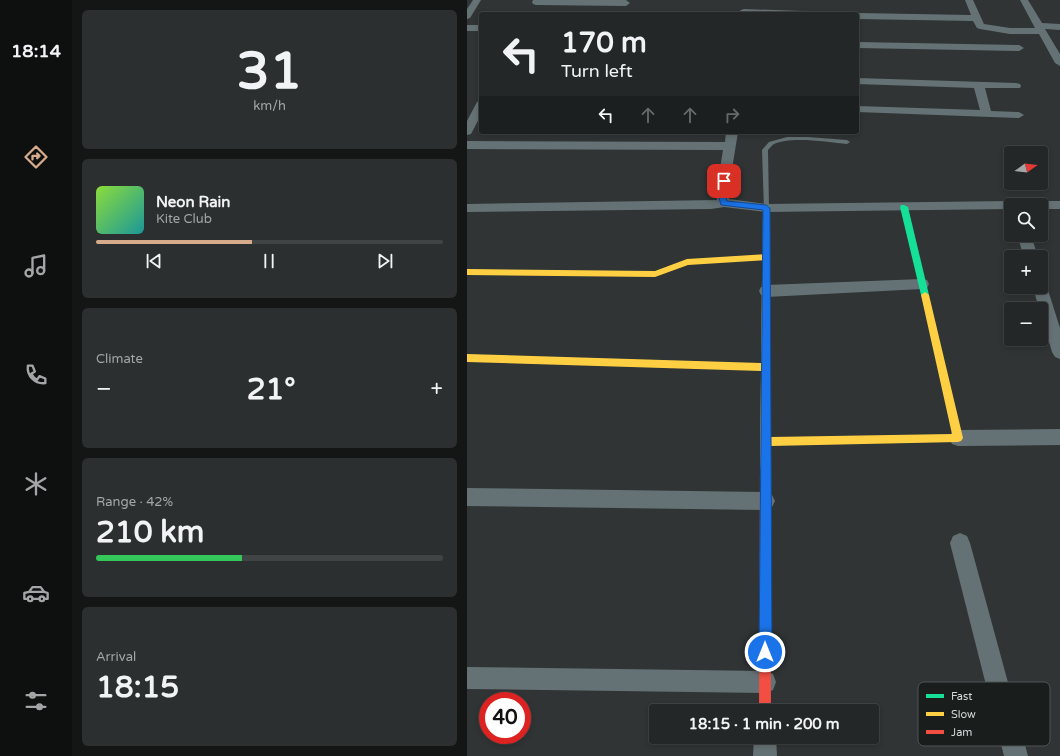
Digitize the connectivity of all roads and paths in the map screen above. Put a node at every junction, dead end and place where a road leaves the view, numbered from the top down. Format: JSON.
{"nodes":[{"id":1,"x":477,"y":0,"type":"edge"},
{"id":2,"x":746,"y":0,"type":"edge"},
{"id":3,"x":969,"y":0,"type":"edge"},
{"id":4,"x":1024,"y":0,"type":"edge"},
{"id":5,"x":626,"y":1,"type":"edge"},
{"id":6,"x":536,"y":2,"type":"dead end"},
{"id":7,"x":622,"y":12,"type":"edge"},
{"id":8,"x":744,"y":12,"type":"edge"},
{"id":9,"x":467,"y":16,"type":"edge"},
{"id":10,"x":859,"y":16,"type":"edge"},
{"id":11,"x":1060,"y":26,"type":"edge"},
{"id":12,"x":467,"y":28,"type":"edge"},
{"id":13,"x":479,"y":28,"type":"edge"},
{"id":14,"x":1040,"y":28,"type":"junction"},
{"id":15,"x":983,"y":33,"type":"junction"},
{"id":16,"x":859,"y":45,"type":"edge"},
{"id":17,"x":1019,"y":48,"type":"dead end"},
{"id":18,"x":1060,"y":63,"type":"edge"},
{"id":19,"x":859,"y":81,"type":"edge"},
{"id":20,"x":979,"y":85,"type":"junction"},
{"id":21,"x":1016,"y":86,"type":"dead end"},
{"id":22,"x":479,"y":108,"type":"edge"},
{"id":23,"x":859,"y":109,"type":"edge"},
{"id":24,"x":986,"y":114,"type":"junction"},
{"id":25,"x":1019,"y":115,"type":"dead end"},
{"id":26,"x":467,"y":132,"type":"edge"},
{"id":27,"x":732,"y":134,"type":"edge"},
{"id":28,"x":847,"y":142,"type":"dead end"},
{"id":29,"x":467,"y":145,"type":"edge"},
{"id":30,"x":730,"y":146,"type":"junction"},
{"id":31,"x":724,"y":203,"type":"junction"},
{"id":32,"x":1004,"y":205,"type":"edge"},
{"id":33,"x":1048,"y":205,"type":"edge"},
{"id":34,"x":1060,"y":205,"type":"edge"},
{"id":35,"x":904,"y":207,"type":"junction"},
{"id":36,"x":467,"y":208,"type":"edge"},
{"id":37,"x":766,"y":208,"type":"junction"},
{"id":38,"x":766,"y":257,"type":"junction"},
{"id":39,"x":467,"y":272,"type":"edge"},
{"id":40,"x":922,"y":284,"type":"junction"},
{"id":41,"x":766,"y":291,"type":"junction"},
{"id":42,"x":1042,"y":294,"type":"edge"},
{"id":43,"x":1060,"y":352,"type":"edge"},
{"id":44,"x":467,"y":358,"type":"edge"},
{"id":45,"x":766,"y":367,"type":"junction"},
{"id":46,"x":1060,"y":437,"type":"edge"},
{"id":47,"x":958,"y":438,"type":"junction"},
{"id":48,"x":766,"y":442,"type":"junction"},
{"id":49,"x":467,"y":497,"type":"edge"},
{"id":50,"x":766,"y":501,"type":"junction"},
{"id":51,"x":960,"y":543,"type":"dead end"},
{"id":52,"x":467,"y":678,"type":"edge"},
{"id":53,"x":765,"y":682,"type":"junction"},
{"id":54,"x":997,"y":682,"type":"edge"},
{"id":55,"x":765,"y":704,"type":"edge"},
{"id":56,"x":765,"y":744,"type":"edge"},
{"id":57,"x":1013,"y":746,"type":"edge"},
{"id":58,"x":765,"y":756,"type":"edge"},
{"id":59,"x":1016,"y":756,"type":"edge"}],
"edges":[{"from":1,"to":9,"type":"street"},
{"from":2,"to":8,"type":"street"},
{"from":3,"to":15,"type":"street"},
{"from":4,"to":14,"type":"street"},
{"from":5,"to":6,"type":"street"},
{"from":5,"to":7,"type":"street"},
{"from":10,"to":15,"type":"street"},
{"from":11,"to":14,"type":"street"},
{"from":12,"to":13,"type":"street"},
{"from":14,"to":15,"type":"street"},
{"from":14,"to":18,"type":"street"},
{"from":15,"to":16,"type":"street"},
{"from":15,"to":17,"type":"street"},
{"from":19,"to":20,"type":"street"},
{"from":20,"to":21,"type":"street"},
{"from":20,"to":24,"type":"street"},
{"from":22,"to":26,"type":"street"},
{"from":23,"to":24,"type":"street"},
{"from":24,"to":25,"type":"street"},
{"from":27,"to":30,"type":"street"},
{"from":28,"to":37,"type":"lane"},
{"from":29,"to":30,"type":"street"},
{"from":30,"to":31,"type":"street"},
{"from":31,"to":36,"type":"street"},
{"from":31,"to":37,"type":"street"},
{"from":32,"to":35,"type":"street"},
{"from":33,"to":34,"type":"street"},
{"from":35,"to":37,"type":"street"},
{"from":35,"to":40,"type":"street"},
{"from":37,"to":38,"type":"street"},
{"from":38,"to":39,"type":"street"},
{"from":38,"to":41,"type":"street"},
{"from":40,"to":41,"type":"street"},
{"from":40,"to":47,"type":"street"},
{"from":41,"to":45,"type":"street"},
{"from":42,"to":43,"type":"street"},
{"from":44,"to":45,"type":"street"},
{"from":45,"to":48,"type":"street"},
{"from":46,"to":47,"type":"street"},
{"from":47,"to":48,"type":"street"},
{"from":48,"to":50,"type":"street"},
{"from":49,"to":50,"type":"street"},
{"from":50,"to":53,"type":"street"},
{"from":51,"to":54,"type":"street"},
{"from":52,"to":53,"type":"street"},
{"from":53,"to":55,"type":"street"},
{"from":56,"to":58,"type":"street"},
{"from":57,"to":59,"type":"street"}]}
